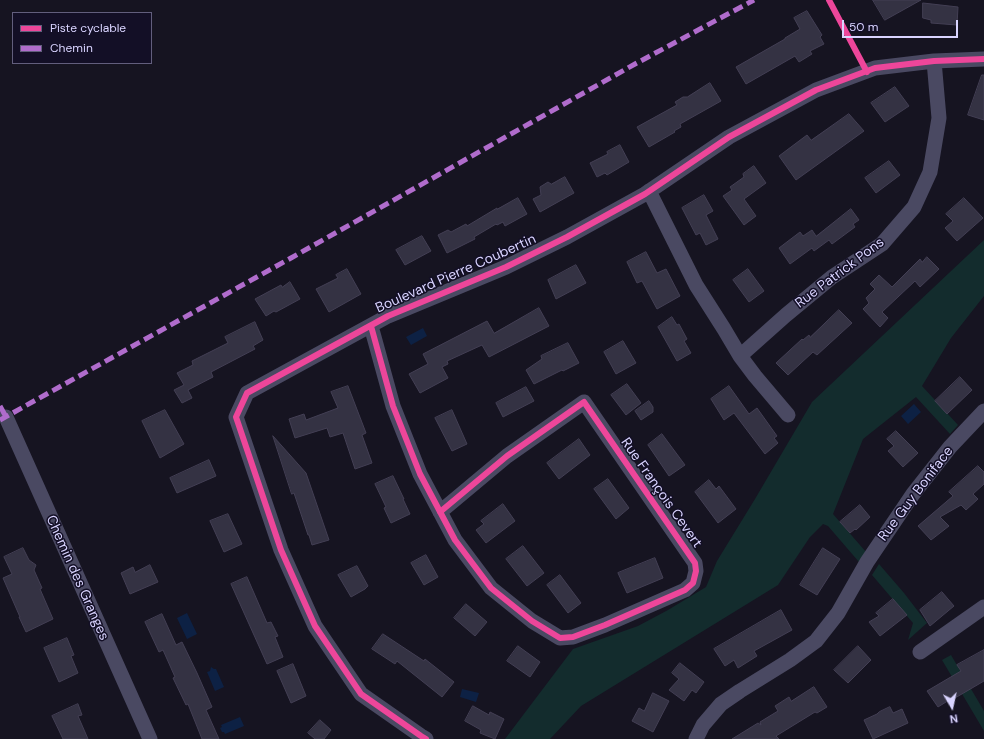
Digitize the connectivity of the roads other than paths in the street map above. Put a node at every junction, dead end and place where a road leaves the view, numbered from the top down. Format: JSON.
{"nodes":[{"id":1,"x":984,"y":59,"type":"edge"},
{"id":2,"x":934,"y":61,"type":"junction"},
{"id":3,"x":649,"y":191,"type":"junction"},
{"id":4,"x":371,"y":326,"type":"junction"},
{"id":5,"x":740,"y":356,"type":"junction"},
{"id":6,"x":984,"y":411,"type":"edge"},
{"id":7,"x":788,"y":415,"type":"dead end"},
{"id":8,"x":6,"y":417,"type":"dead end"},
{"id":9,"x":440,"y":512,"type":"junction"},
{"id":10,"x":984,"y":607,"type":"edge"},
{"id":11,"x":920,"y":652,"type":"dead end"},
{"id":12,"x":150,"y":739,"type":"edge"},
{"id":13,"x":426,"y":739,"type":"edge"},
{"id":14,"x":696,"y":739,"type":"edge"}],
"edges":[{"from":1,"to":2,"type":"street","name":"Boulevard Pierre Coubertin"},
{"from":2,"to":3,"type":"street","name":"Boulevard Pierre Coubertin"},
{"from":2,"to":5,"type":"street","name":"Rue Patrick Pons"},
{"from":3,"to":4,"type":"street","name":"Boulevard Pierre Coubertin"},
{"from":3,"to":5,"type":"street"},
{"from":4,"to":9,"type":"street","name":"Rue François Cevert"},
{"from":4,"to":13,"type":"street","name":"Boulevard Pierre Coubertin"},
{"from":5,"to":7,"type":"street"},
{"from":6,"to":14,"type":"street","name":"Rue Guy Boniface"},
{"from":8,"to":12,"type":"street","name":"Chemin des Granges"},
{"from":9,"to":9,"type":"street","name":"Rue François Cevert"},
{"from":10,"to":11,"type":"street"}]}
